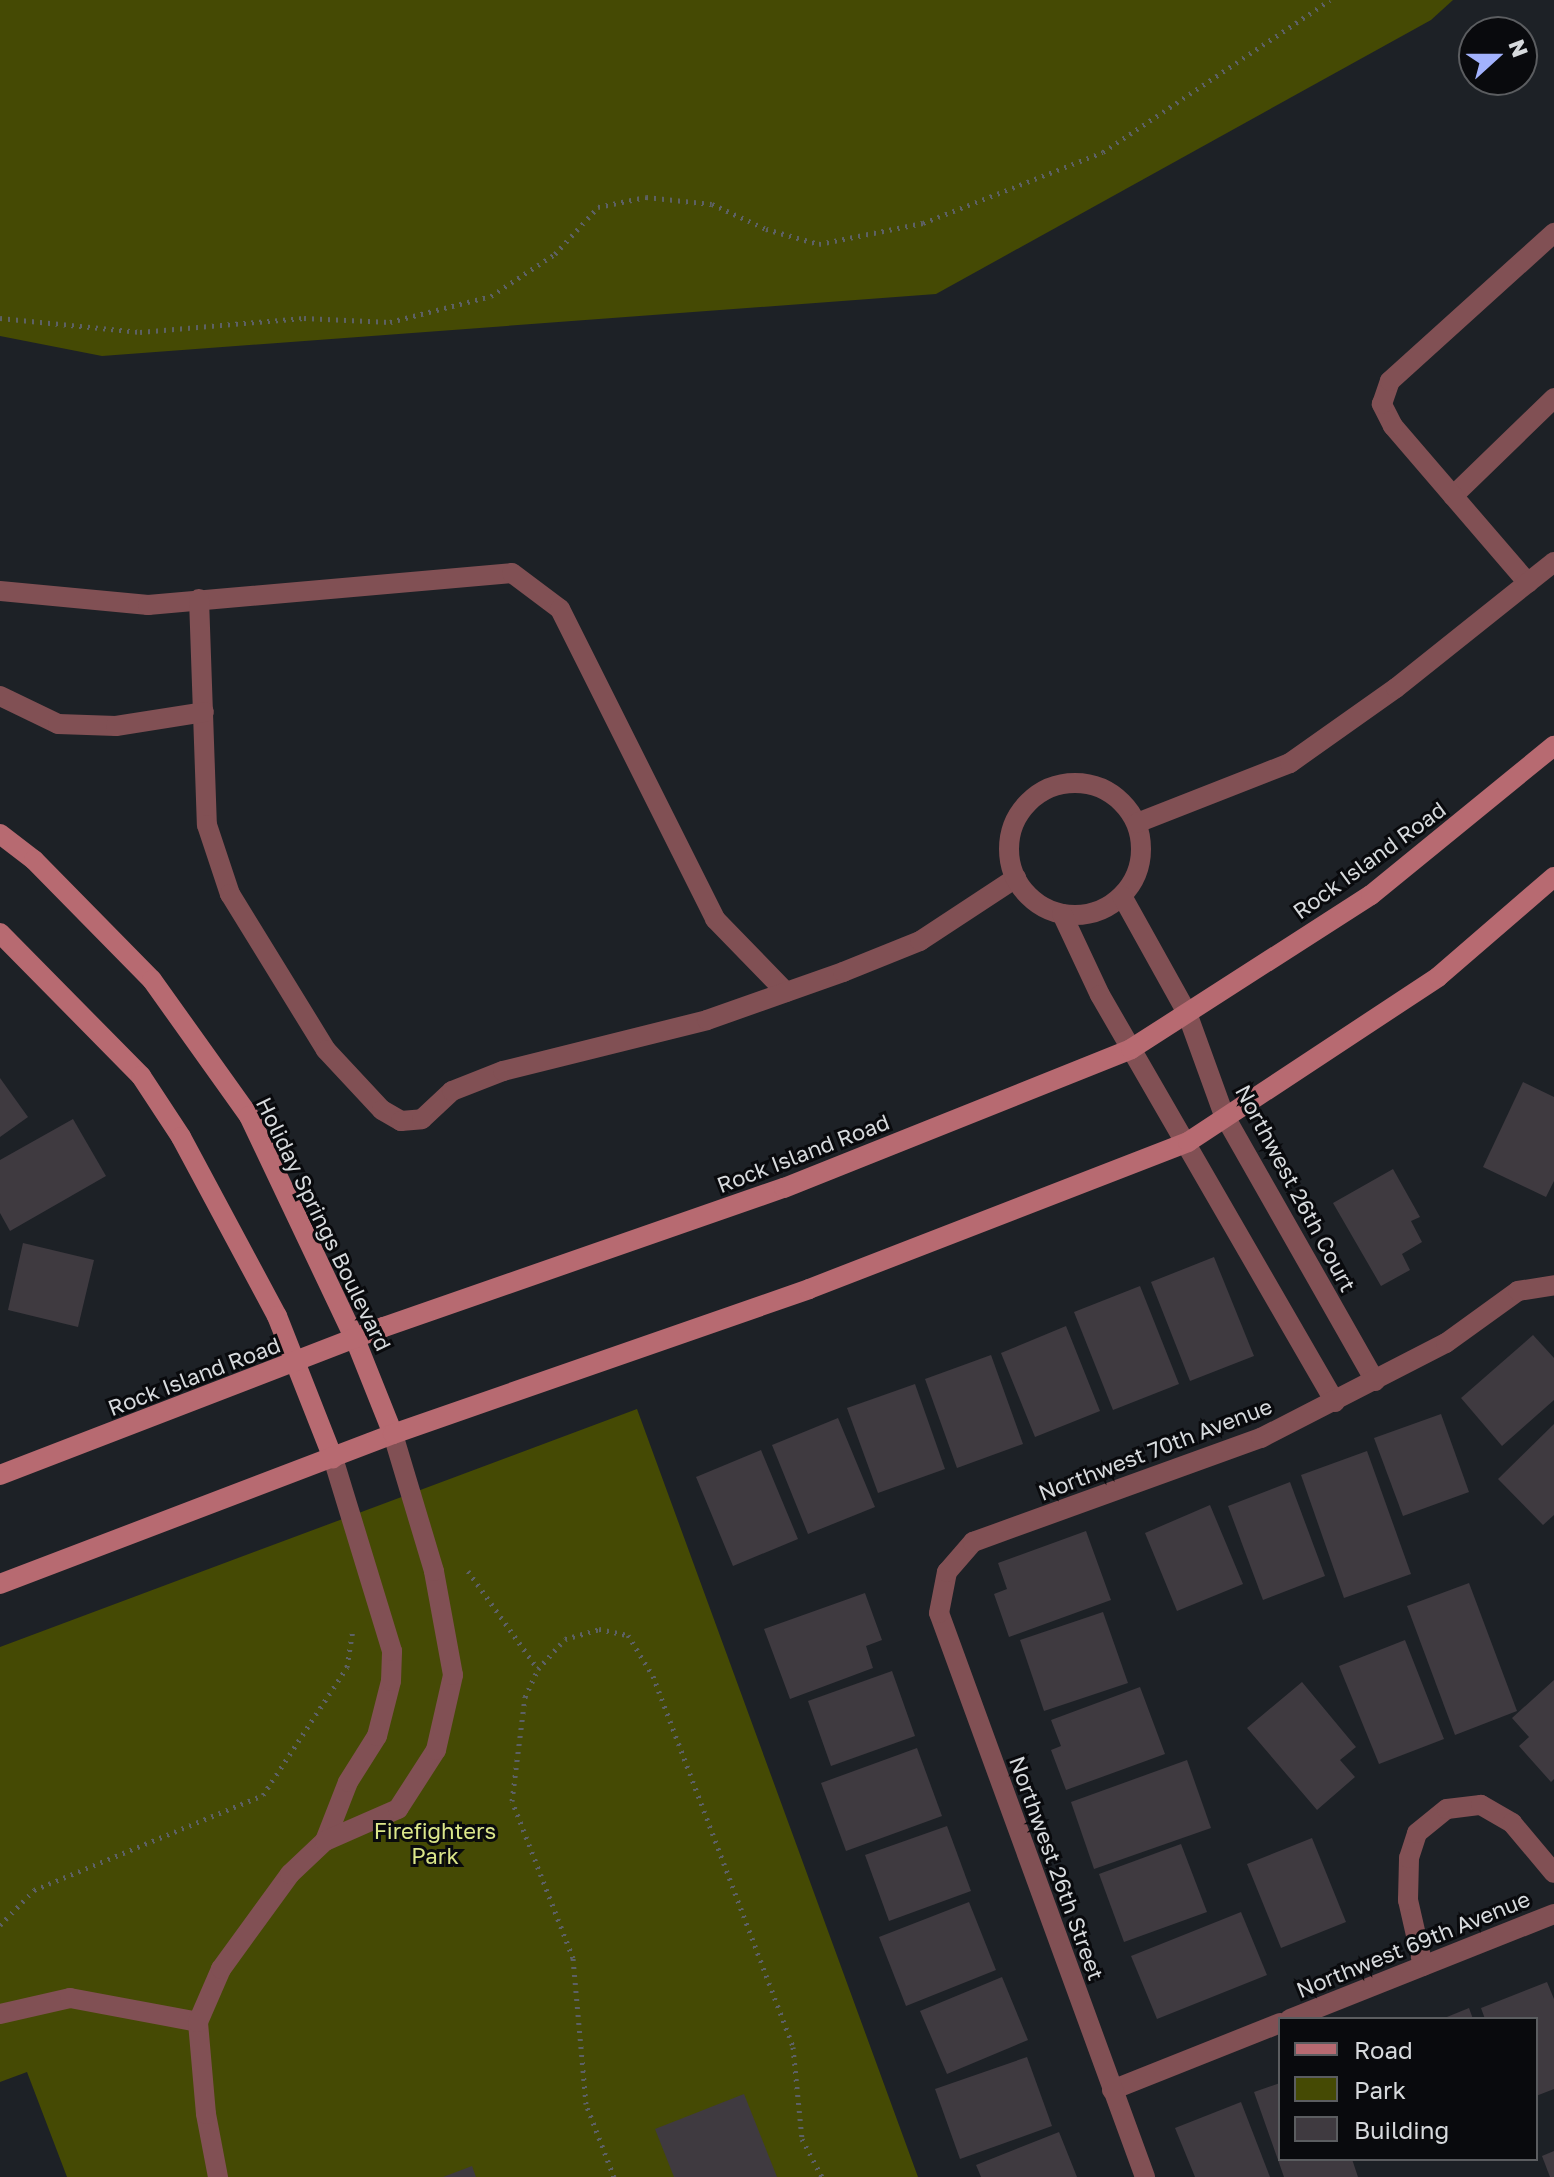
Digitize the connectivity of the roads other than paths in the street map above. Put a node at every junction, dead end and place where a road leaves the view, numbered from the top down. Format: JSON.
{"nodes":[{"id":1,"x":1554,"y":233,"type":"edge"},
{"id":2,"x":1554,"y":398,"type":"edge"},
{"id":3,"x":1453,"y":496,"type":"junction"},
{"id":4,"x":1554,"y":562,"type":"edge"},
{"id":5,"x":1528,"y":583,"type":"junction"},
{"id":6,"x":0,"y":591,"type":"edge"},
{"id":7,"x":199,"y":599,"type":"junction"},
{"id":8,"x":0,"y":696,"type":"edge"},
{"id":9,"x":204,"y":712,"type":"junction"},
{"id":10,"x":1554,"y":746,"type":"edge"},
{"id":11,"x":1137,"y":823,"type":"junction"},
{"id":12,"x":0,"y":834,"type":"edge"},
{"id":13,"x":1554,"y":877,"type":"edge"},
{"id":14,"x":1016,"y":878,"type":"junction"},
{"id":15,"x":1122,"y":896,"type":"junction"},
{"id":16,"x":1062,"y":914,"type":"junction"},
{"id":17,"x":0,"y":933,"type":"edge"},
{"id":18,"x":786,"y":992,"type":"junction"},
{"id":19,"x":1187,"y":1013,"type":"junction"},
{"id":20,"x":1131,"y":1049,"type":"junction"},
{"id":21,"x":1224,"y":1115,"type":"junction"},
{"id":22,"x":1188,"y":1142,"type":"junction"},
{"id":23,"x":1554,"y":1285,"type":"edge"},
{"id":24,"x":355,"y":1339,"type":"junction"},
{"id":25,"x":295,"y":1364,"type":"junction"},
{"id":26,"x":1375,"y":1381,"type":"junction"},
{"id":27,"x":1335,"y":1402,"type":"junction"},
{"id":28,"x":393,"y":1434,"type":"junction"},
{"id":29,"x":333,"y":1458,"type":"junction"},
{"id":30,"x":0,"y":1475,"type":"edge"},
{"id":31,"x":947,"y":1572,"type":"joint"},
{"id":32,"x":0,"y":1584,"type":"edge"},
{"id":33,"x":325,"y":1841,"type":"junction"},
{"id":34,"x":1554,"y":1873,"type":"edge"},
{"id":35,"x":1554,"y":1914,"type":"edge"},
{"id":36,"x":1423,"y":1966,"type":"junction"},
{"id":37,"x":0,"y":2014,"type":"edge"},
{"id":38,"x":1295,"y":2017,"type":"edge"},
{"id":39,"x":198,"y":2022,"type":"junction"},
{"id":40,"x":1278,"y":2024,"type":"edge"},
{"id":41,"x":1112,"y":2090,"type":"junction"},
{"id":42,"x":218,"y":2177,"type":"edge"},
{"id":43,"x":1145,"y":2177,"type":"edge"}],
"edges":[{"from":1,"to":3,"type":"street"},
{"from":2,"to":3,"type":"street"},
{"from":3,"to":5,"type":"street"},
{"from":4,"to":5,"type":"street"},
{"from":5,"to":11,"type":"street"},
{"from":6,"to":7,"type":"street"},
{"from":7,"to":9,"type":"street"},
{"from":7,"to":18,"type":"street"},
{"from":8,"to":9,"type":"street"},
{"from":9,"to":18,"type":"street"},
{"from":10,"to":19,"type":"main road","name":"Rock Island Road"},
{"from":11,"to":14,"type":"street"},
{"from":11,"to":15,"type":"street"},
{"from":12,"to":24,"type":"main road","name":"Holiday Springs Boulevard"},
{"from":13,"to":21,"type":"main road"},
{"from":14,"to":16,"type":"street"},
{"from":14,"to":18,"type":"street"},
{"from":15,"to":16,"type":"street"},
{"from":15,"to":19,"type":"street","name":"Northwest 26th Court"},
{"from":16,"to":20,"type":"street"},
{"from":17,"to":25,"type":"main road"},
{"from":19,"to":20,"type":"main road","name":"Rock Island Road"},
{"from":19,"to":21,"type":"street","name":"Northwest 26th Court"},
{"from":20,"to":22,"type":"street"},
{"from":20,"to":24,"type":"main road","name":"Rock Island Road"},
{"from":21,"to":22,"type":"main road"},
{"from":21,"to":26,"type":"street","name":"Northwest 26th Court"},
{"from":22,"to":27,"type":"street"},
{"from":22,"to":28,"type":"main road"},
{"from":23,"to":26,"type":"street","name":"Northwest 70th Avenue"},
{"from":24,"to":25,"type":"main road","name":"Rock Island Road"},
{"from":24,"to":28,"type":"main road","name":"Holiday Springs Boulevard"},
{"from":25,"to":29,"type":"main road"},
{"from":25,"to":30,"type":"main road","name":"Rock Island Road"},
{"from":26,"to":27,"type":"street","name":"Northwest 70th Avenue"},
{"from":27,"to":31,"type":"street","name":"Northwest 70th Avenue"},
{"from":28,"to":29,"type":"main road"},
{"from":28,"to":33,"type":"street"},
{"from":29,"to":32,"type":"main road"},
{"from":29,"to":33,"type":"street"},
{"from":31,"to":41,"type":"street","name":"Northwest 26th Street"},
{"from":33,"to":39,"type":"street"},
{"from":34,"to":36,"type":"street"},
{"from":35,"to":36,"type":"street","name":"Northwest 69th Avenue"},
{"from":36,"to":38,"type":"street","name":"Northwest 69th Avenue"},
{"from":37,"to":39,"type":"street"},
{"from":39,"to":42,"type":"street"},
{"from":40,"to":41,"type":"street","name":"Northwest 69th Avenue"},
{"from":41,"to":43,"type":"street","name":"Northwest 26th Street"}]}
